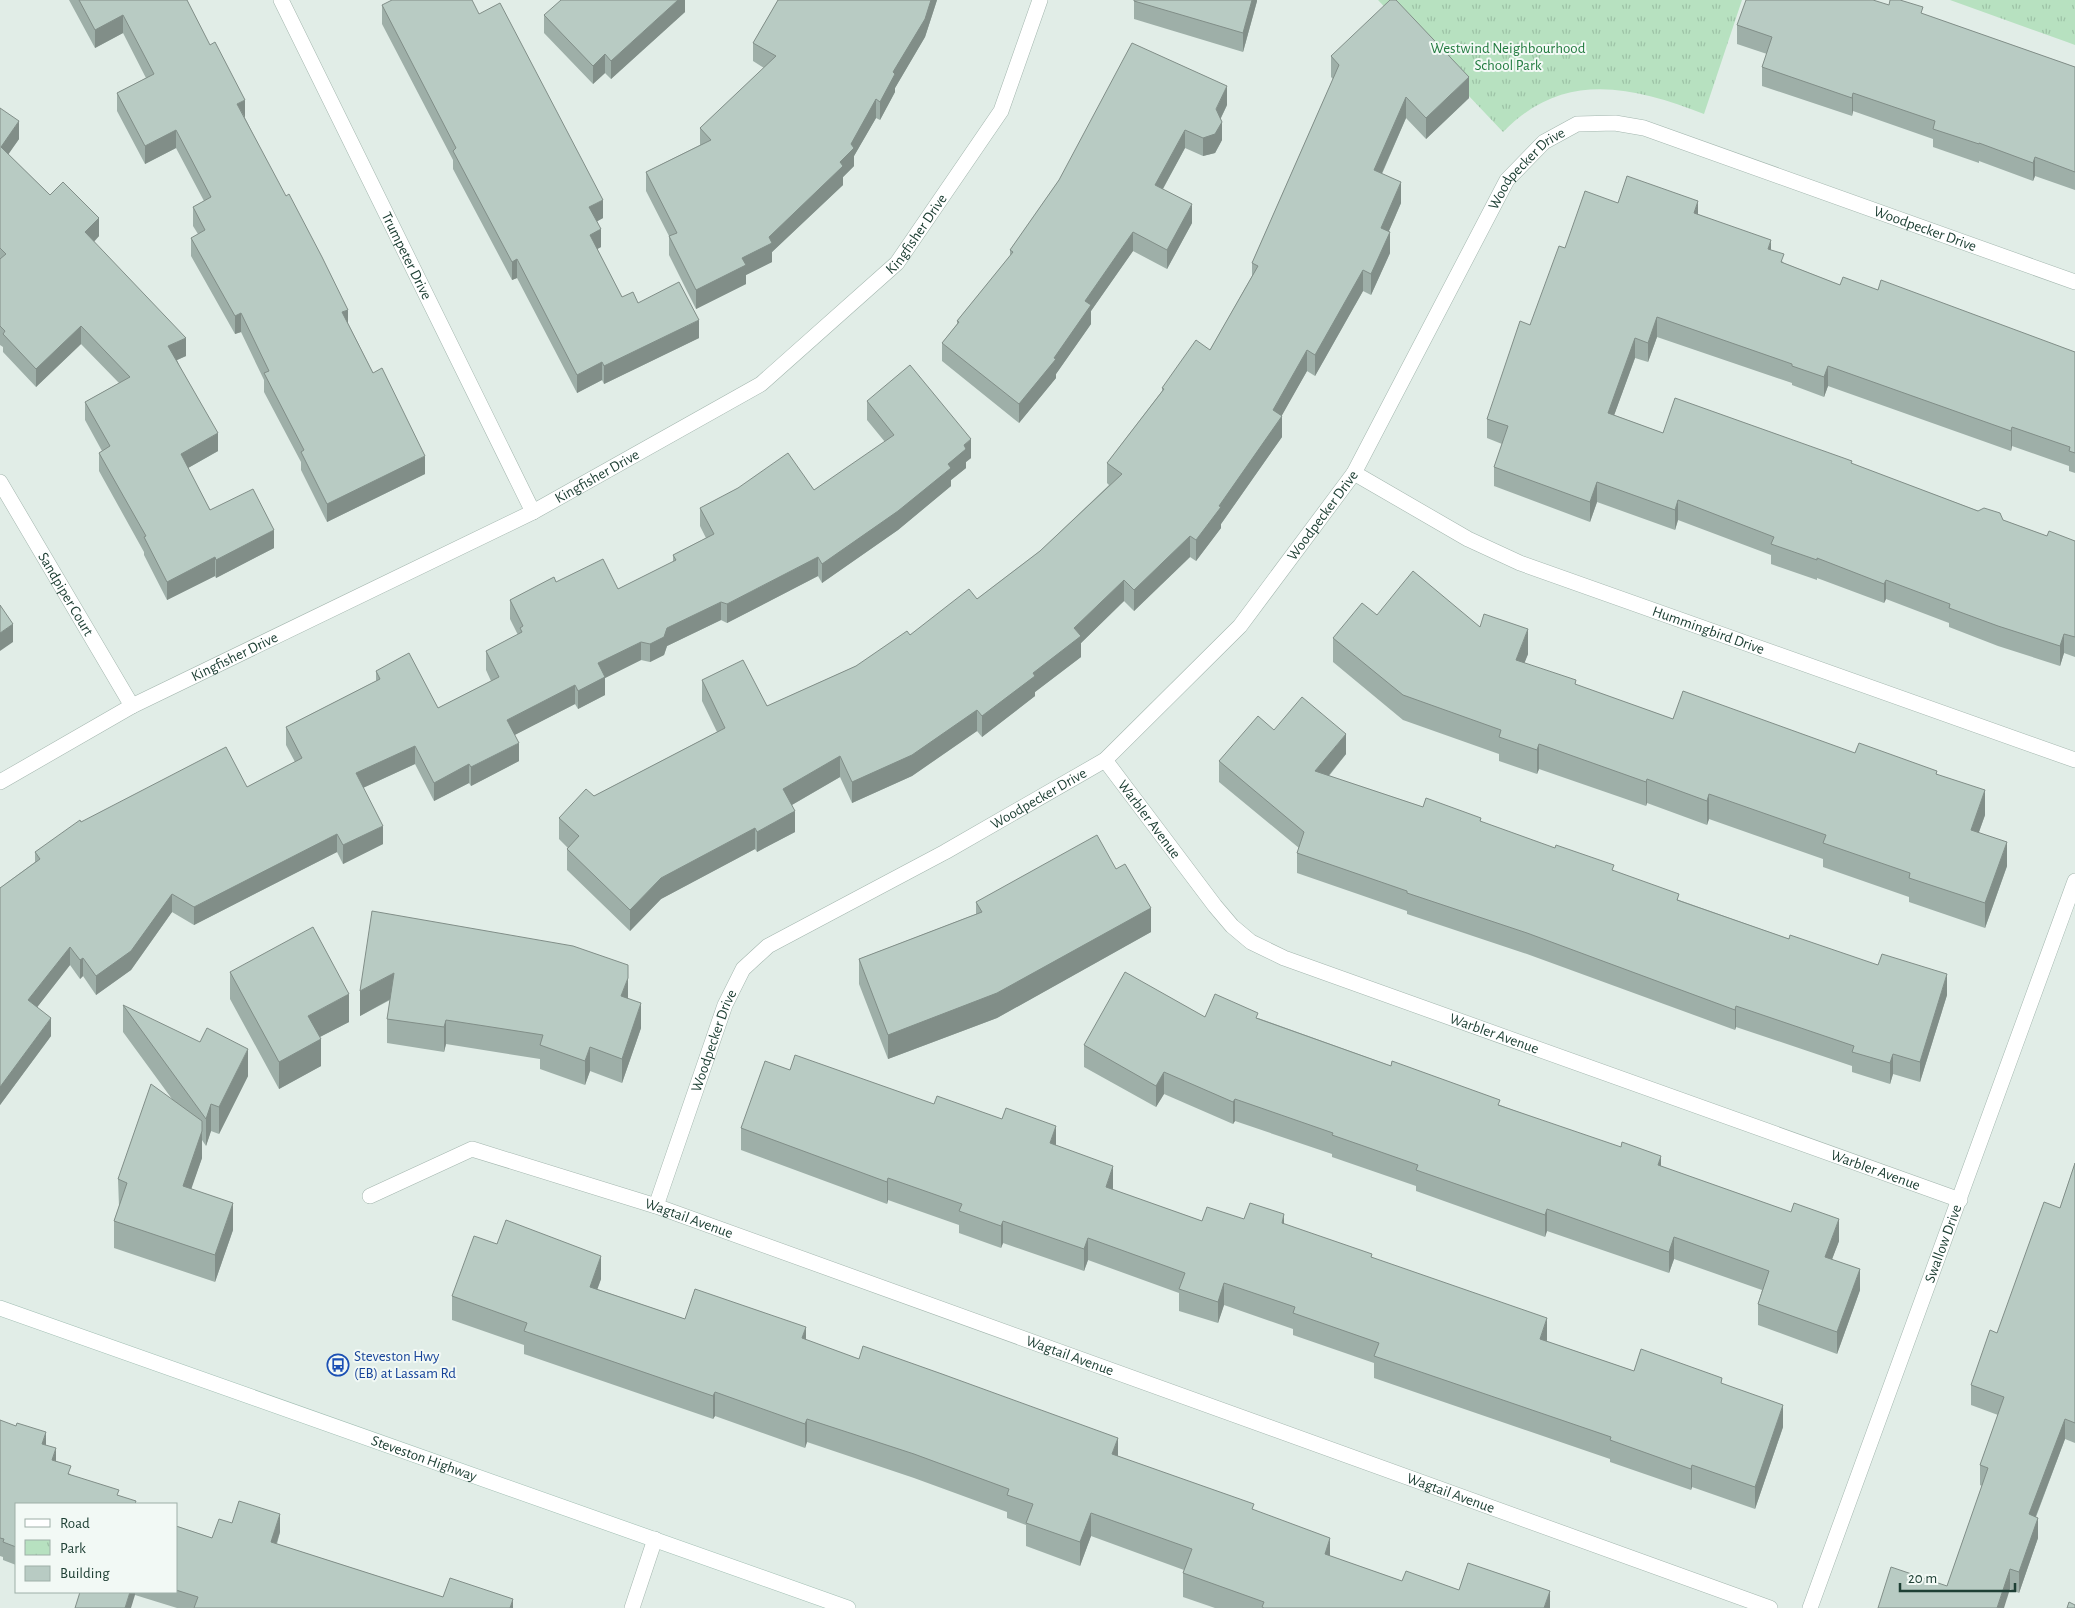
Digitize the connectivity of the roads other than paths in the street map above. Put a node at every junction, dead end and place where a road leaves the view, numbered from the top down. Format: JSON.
{"nodes":[{"id":1,"x":280,"y":0,"type":"edge"},
{"id":2,"x":1040,"y":0,"type":"edge"},
{"id":3,"x":2075,"y":282,"type":"edge"},
{"id":4,"x":1354,"y":473,"type":"junction"},
{"id":5,"x":0,"y":482,"type":"edge"},
{"id":6,"x":533,"y":512,"type":"junction"},
{"id":7,"x":132,"y":706,"type":"junction"},
{"id":8,"x":1105,"y":760,"type":"junction"},
{"id":9,"x":2075,"y":760,"type":"edge"},
{"id":10,"x":0,"y":782,"type":"edge"},
{"id":11,"x":2075,"y":881,"type":"edge"},
{"id":12,"x":370,"y":1196,"type":"dead end"},
{"id":13,"x":1960,"y":1200,"type":"junction"},
{"id":14,"x":656,"y":1206,"type":"junction"},
{"id":15,"x":0,"y":1308,"type":"edge"},
{"id":16,"x":655,"y":1539,"type":"junction"},
{"id":17,"x":632,"y":1608,"type":"edge"},
{"id":18,"x":848,"y":1608,"type":"edge"},
{"id":19,"x":1770,"y":1608,"type":"edge"},
{"id":20,"x":1810,"y":1608,"type":"edge"}],
"edges":[{"from":1,"to":6,"type":"street","name":"Trumpeter Drive"},
{"from":2,"to":6,"type":"street","name":"Kingfisher Drive"},
{"from":3,"to":4,"type":"street","name":"Woodpecker Drive"},
{"from":4,"to":8,"type":"street","name":"Woodpecker Drive"},
{"from":4,"to":9,"type":"street","name":"Hummingbird Drive"},
{"from":5,"to":7,"type":"street","name":"Sandpiper Court"},
{"from":6,"to":7,"type":"street","name":"Kingfisher Drive"},
{"from":7,"to":10,"type":"street","name":"Kingfisher Drive"},
{"from":8,"to":13,"type":"street","name":"Warbler Avenue"},
{"from":8,"to":14,"type":"street","name":"Woodpecker Drive"},
{"from":11,"to":13,"type":"street","name":"Swallow Drive"},
{"from":12,"to":14,"type":"street","name":"Wagtail Avenue"},
{"from":13,"to":20,"type":"street","name":"Swallow Drive"},
{"from":14,"to":19,"type":"street","name":"Wagtail Avenue"},
{"from":15,"to":16,"type":"street","name":"Steveston Highway"},
{"from":16,"to":17,"type":"street"},
{"from":16,"to":18,"type":"street","name":"Steveston Highway"}]}
